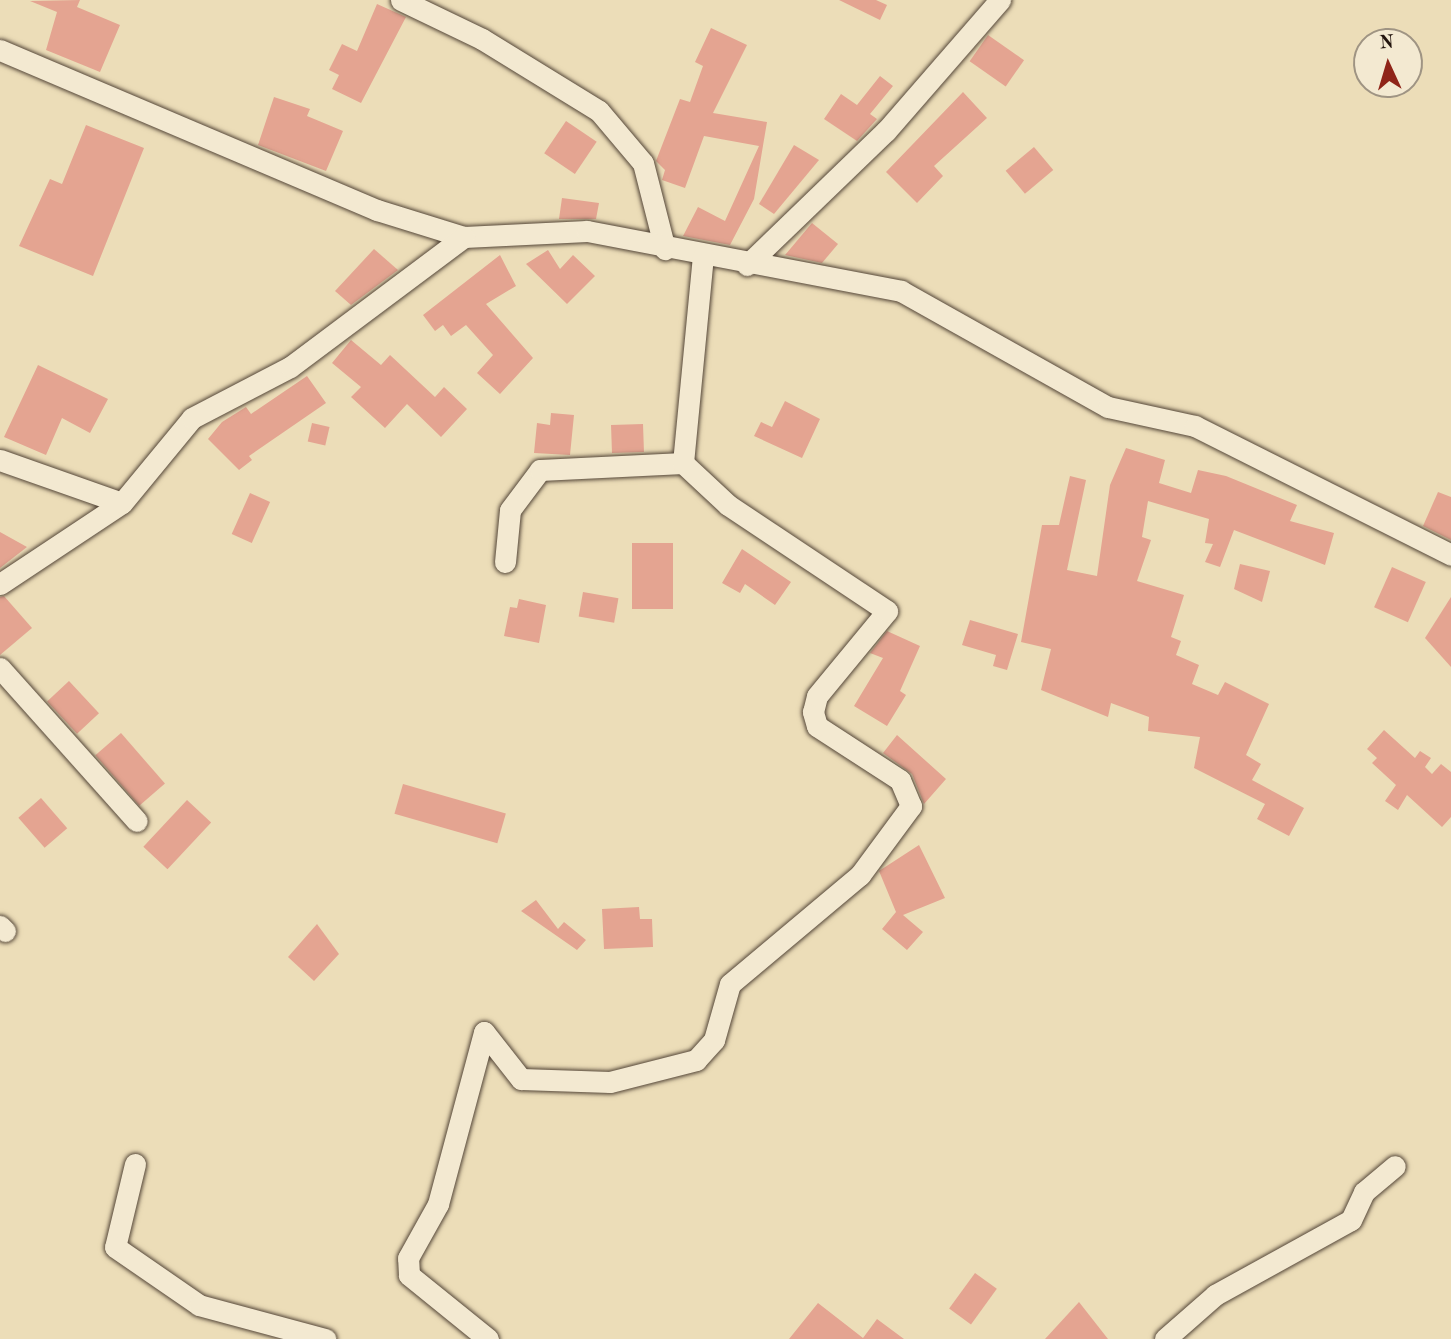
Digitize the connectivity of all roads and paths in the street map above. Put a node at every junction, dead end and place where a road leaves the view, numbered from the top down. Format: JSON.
{"nodes":[{"id":1,"x":401,"y":0,"type":"edge"},
{"id":2,"x":1000,"y":0,"type":"edge"},
{"id":3,"x":0,"y":50,"type":"edge"},
{"id":4,"x":464,"y":237,"type":"junction"},
{"id":5,"x":665,"y":248,"type":"junction"},
{"id":6,"x":703,"y":256,"type":"junction"},
{"id":7,"x":747,"y":264,"type":"junction"},
{"id":8,"x":0,"y":460,"type":"edge"},
{"id":9,"x":683,"y":463,"type":"junction"},
{"id":10,"x":122,"y":503,"type":"junction"},
{"id":11,"x":1451,"y":555,"type":"edge"},
{"id":12,"x":505,"y":562,"type":"dead end"},
{"id":13,"x":0,"y":584,"type":"edge"},
{"id":14,"x":0,"y":668,"type":"edge"},
{"id":15,"x":137,"y":821,"type":"dead end"},
{"id":16,"x":135,"y":1164,"type":"dead end"},
{"id":17,"x":1395,"y":1166,"type":"dead end"},
{"id":18,"x":325,"y":1339,"type":"edge"},
{"id":19,"x":488,"y":1339,"type":"edge"},
{"id":20,"x":1165,"y":1339,"type":"edge"}],
"edges":[{"from":1,"to":5,"type":"street"},
{"from":2,"to":7,"type":"street"},
{"from":3,"to":4,"type":"street"},
{"from":4,"to":5,"type":"street"},
{"from":4,"to":10,"type":"street"},
{"from":5,"to":6,"type":"street"},
{"from":6,"to":7,"type":"street"},
{"from":6,"to":9,"type":"street"},
{"from":7,"to":11,"type":"street"},
{"from":8,"to":10,"type":"street"},
{"from":9,"to":12,"type":"street"},
{"from":9,"to":19,"type":"street"},
{"from":10,"to":13,"type":"street"},
{"from":14,"to":15,"type":"street"},
{"from":16,"to":18,"type":"street"},
{"from":17,"to":20,"type":"street"}]}
